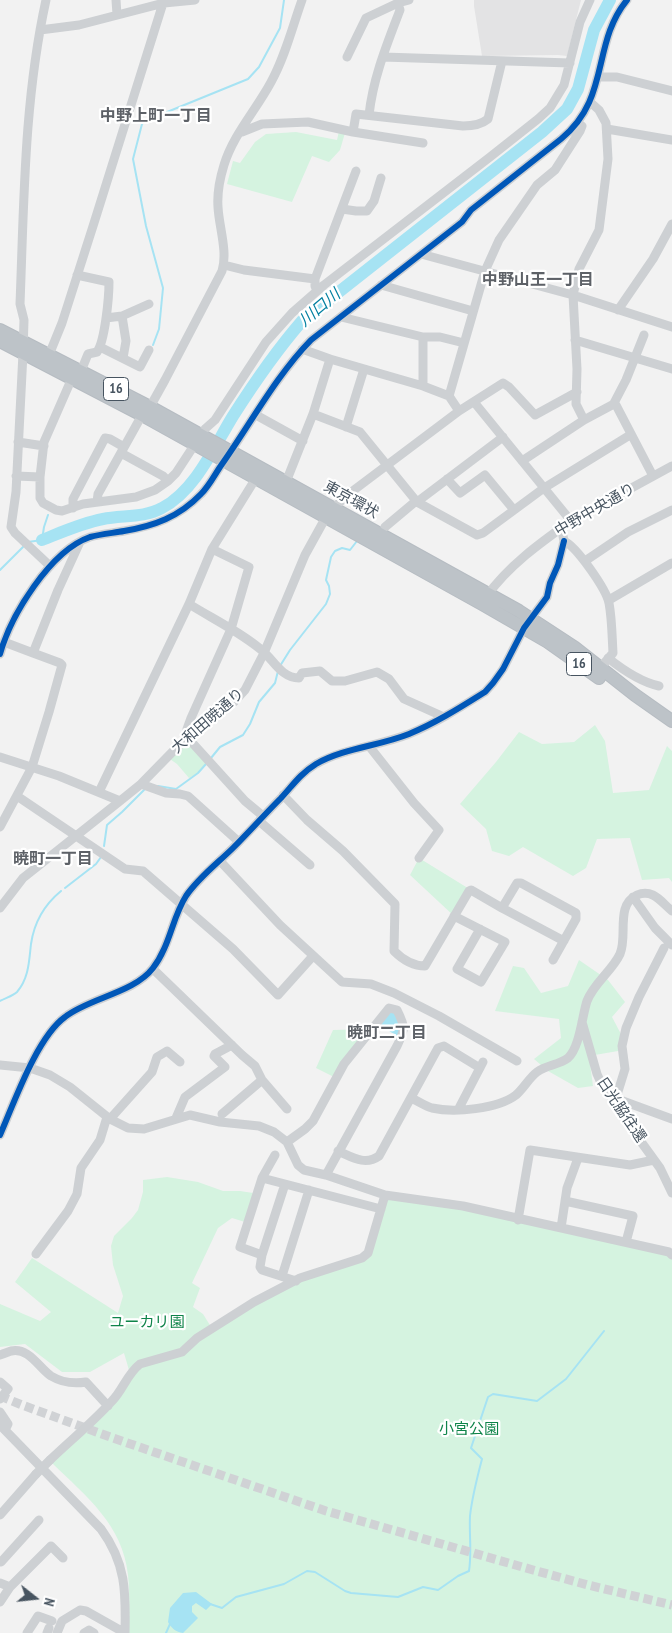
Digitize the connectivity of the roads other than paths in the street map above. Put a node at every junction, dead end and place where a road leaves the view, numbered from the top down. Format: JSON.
{"nodes":[{"id":1,"x":46,"y":0,"type":"edge"},
{"id":2,"x":116,"y":0,"type":"edge"},
{"id":3,"x":195,"y":0,"type":"edge"},
{"id":4,"x":302,"y":0,"type":"edge"},
{"id":5,"x":409,"y":0,"type":"edge"},
{"id":6,"x":590,"y":0,"type":"edge"},
{"id":7,"x":627,"y":0,"type":"edge"},
{"id":8,"x":164,"y":1,"type":"edge"},
{"id":9,"x":398,"y":3,"type":"junction"},
{"id":10,"x":117,"y":15,"type":"junction"},
{"id":11,"x":40,"y":30,"type":"junction"},
{"id":12,"x":347,"y":57,"type":"dead end"},
{"id":13,"x":382,"y":58,"type":"junction"},
{"id":14,"x":502,"y":61,"type":"junction"},
{"id":15,"x":570,"y":63,"type":"junction"},
{"id":16,"x":598,"y":77,"type":"junction"},
{"id":17,"x":672,"y":91,"type":"edge"},
{"id":18,"x":590,"y":102,"type":"junction"},
{"id":19,"x":369,"y":115,"type":"junction"},
{"id":20,"x":578,"y":123,"type":"junction"},
{"id":21,"x":607,"y":129,"type":"junction"},
{"id":22,"x":240,"y":132,"type":"junction"},
{"id":23,"x":353,"y":132,"type":"junction"},
{"id":24,"x":672,"y":140,"type":"edge"},
{"id":25,"x":423,"y":143,"type":"dead end"},
{"id":26,"x":356,"y":171,"type":"dead end"},
{"id":27,"x":381,"y":178,"type":"dead end"},
{"id":28,"x":342,"y":209,"type":"junction"},
{"id":29,"x":672,"y":224,"type":"edge"},
{"id":30,"x":421,"y":254,"type":"junction"},
{"id":31,"x":224,"y":266,"type":"junction"},
{"id":32,"x":484,"y":271,"type":"junction"},
{"id":33,"x":77,"y":275,"type":"junction"},
{"id":34,"x":315,"y":279,"type":"junction"},
{"id":35,"x":381,"y":285,"type":"junction"},
{"id":36,"x":317,"y":291,"type":"junction"},
{"id":37,"x":573,"y":295,"type":"junction"},
{"id":38,"x":149,"y":304,"type":"dead end"},
{"id":39,"x":618,"y":310,"type":"junction"},
{"id":40,"x":473,"y":311,"type":"junction"},
{"id":41,"x":122,"y":316,"type":"junction"},
{"id":42,"x":341,"y":317,"type":"junction"},
{"id":43,"x":106,"y":318,"type":"junction"},
{"id":44,"x":672,"y":327,"type":"edge"},
{"id":45,"x":0,"y":330,"type":"edge"},
{"id":46,"x":644,"y":334,"type":"dead end"},
{"id":47,"x":423,"y":337,"type":"junction"},
{"id":48,"x":575,"y":340,"type":"junction"},
{"id":49,"x":0,"y":341,"type":"edge"},
{"id":50,"x":464,"y":343,"type":"junction"},
{"id":51,"x":20,"y":346,"type":"junction"},
{"id":52,"x":100,"y":347,"type":"junction"},
{"id":53,"x":302,"y":349,"type":"junction"},
{"id":54,"x":148,"y":350,"type":"dead end"},
{"id":55,"x":49,"y":355,"type":"junction"},
{"id":56,"x":123,"y":358,"type":"junction"},
{"id":57,"x":330,"y":359,"type":"junction"},
{"id":58,"x":635,"y":359,"type":"junction"},
{"id":59,"x":364,"y":369,"type":"junction"},
{"id":60,"x":672,"y":369,"type":"edge"},
{"id":61,"x":76,"y":374,"type":"junction"},
{"id":62,"x":423,"y":386,"type":"junction"},
{"id":63,"x":577,"y":392,"type":"junction"},
{"id":64,"x":449,"y":396,"type":"junction"},
{"id":65,"x":474,"y":402,"type":"junction"},
{"id":66,"x":613,"y":405,"type":"junction"},
{"id":67,"x":146,"y":411,"type":"junction"},
{"id":68,"x":459,"y":411,"type":"junction"},
{"id":69,"x":313,"y":414,"type":"junction"},
{"id":70,"x":256,"y":415,"type":"junction"},
{"id":71,"x":584,"y":420,"type":"junction"},
{"id":72,"x":346,"y":427,"type":"junction"},
{"id":73,"x":630,"y":435,"type":"junction"},
{"id":74,"x":503,"y":437,"type":"junction"},
{"id":75,"x":201,"y":441,"type":"junction"},
{"id":76,"x":303,"y":441,"type":"junction"},
{"id":77,"x":18,"y":442,"type":"junction"},
{"id":78,"x":44,"y":446,"type":"junction"},
{"id":79,"x":123,"y":450,"type":"junction"},
{"id":80,"x":227,"y":456,"type":"junction"},
{"id":81,"x":522,"y":460,"type":"junction"},
{"id":82,"x":388,"y":465,"type":"junction"},
{"id":83,"x":672,"y":466,"type":"edge"},
{"id":84,"x":16,"y":476,"type":"junction"},
{"id":85,"x":653,"y":476,"type":"junction"},
{"id":86,"x":40,"y":477,"type":"junction"},
{"id":87,"x":256,"y":478,"type":"junction"},
{"id":88,"x":447,"y":479,"type":"junction"},
{"id":89,"x":168,"y":481,"type":"junction"},
{"id":90,"x":286,"y":482,"type":"junction"},
{"id":91,"x":544,"y":488,"type":"junction"},
{"id":92,"x":416,"y":501,"type":"junction"},
{"id":93,"x":97,"y":502,"type":"junction"},
{"id":94,"x":73,"y":508,"type":"junction"},
{"id":95,"x":514,"y":510,"type":"junction"},
{"id":96,"x":672,"y":510,"type":"edge"},
{"id":97,"x":330,"y":513,"type":"junction"},
{"id":98,"x":571,"y":521,"type":"junction"},
{"id":99,"x":385,"y":527,"type":"dead end"},
{"id":100,"x":558,"y":530,"type":"junction"},
{"id":101,"x":564,"y":541,"type":"junction"},
{"id":102,"x":80,"y":542,"type":"junction"},
{"id":103,"x":212,"y":549,"type":"junction"},
{"id":104,"x":585,"y":561,"type":"junction"},
{"id":105,"x":672,"y":563,"type":"edge"},
{"id":106,"x":50,"y":566,"type":"junction"},
{"id":107,"x":485,"y":599,"type":"junction"},
{"id":108,"x":609,"y":600,"type":"junction"},
{"id":109,"x":189,"y":604,"type":"junction"},
{"id":110,"x":528,"y":623,"type":"junction"},
{"id":111,"x":230,"y":629,"type":"junction"},
{"id":112,"x":4,"y":642,"type":"junction"},
{"id":113,"x":264,"y":652,"type":"junction"},
{"id":114,"x":33,"y":653,"type":"junction"},
{"id":115,"x":0,"y":654,"type":"edge"},
{"id":116,"x":604,"y":663,"type":"junction"},
{"id":117,"x":660,"y":686,"type":"dead end"},
{"id":118,"x":444,"y":717,"type":"junction"},
{"id":119,"x":672,"y":721,"type":"edge"},
{"id":120,"x":672,"y":731,"type":"edge"},
{"id":121,"x":187,"y":737,"type":"junction"},
{"id":122,"x":370,"y":746,"type":"junction"},
{"id":123,"x":0,"y":757,"type":"edge"},
{"id":124,"x":32,"y":767,"type":"junction"},
{"id":125,"x":145,"y":786,"type":"junction"},
{"id":126,"x":99,"y":792,"type":"junction"},
{"id":127,"x":283,"y":795,"type":"junction"},
{"id":128,"x":17,"y":796,"type":"junction"},
{"id":129,"x":120,"y":801,"type":"junction"},
{"id":130,"x":261,"y":819,"type":"junction"},
{"id":131,"x":0,"y":827,"type":"edge"},
{"id":132,"x":75,"y":836,"type":"junction"},
{"id":133,"x":239,"y":842,"type":"junction"},
{"id":134,"x":419,"y":858,"type":"dead end"},
{"id":135,"x":220,"y":861,"type":"junction"},
{"id":136,"x":310,"y":865,"type":"dead end"},
{"id":137,"x":633,"y":897,"type":"junction"},
{"id":138,"x":182,"y":904,"type":"junction"},
{"id":139,"x":0,"y":908,"type":"edge"},
{"id":140,"x":502,"y":908,"type":"junction"},
{"id":141,"x":672,"y":911,"type":"edge"},
{"id":142,"x":454,"y":916,"type":"junction"},
{"id":143,"x":480,"y":929,"type":"junction"},
{"id":144,"x":564,"y":941,"type":"junction"},
{"id":145,"x":668,"y":947,"type":"edge"},
{"id":146,"x":313,"y":956,"type":"junction"},
{"id":147,"x":553,"y":960,"type":"dead end"},
{"id":148,"x":153,"y":968,"type":"junction"},
{"id":149,"x":581,"y":1016,"type":"junction"},
{"id":150,"x":232,"y":1045,"type":"junction"},
{"id":151,"x":517,"y":1061,"type":"dead end"},
{"id":152,"x":180,"y":1062,"type":"dead end"},
{"id":153,"x":0,"y":1066,"type":"edge"},
{"id":154,"x":30,"y":1068,"type":"junction"},
{"id":155,"x":262,"y":1080,"type":"junction"},
{"id":156,"x":411,"y":1098,"type":"junction"},
{"id":157,"x":614,"y":1098,"type":"junction"},
{"id":158,"x":287,"y":1109,"type":"dead end"},
{"id":159,"x":458,"y":1110,"type":"junction"},
{"id":160,"x":222,"y":1114,"type":"dead end"},
{"id":161,"x":109,"y":1118,"type":"junction"},
{"id":162,"x":176,"y":1118,"type":"junction"},
{"id":163,"x":672,"y":1119,"type":"edge"},
{"id":164,"x":0,"y":1135,"type":"edge"},
{"id":165,"x":286,"y":1142,"type":"junction"},
{"id":166,"x":338,"y":1151,"type":"junction"},
{"id":167,"x":275,"y":1155,"type":"dead end"},
{"id":168,"x":578,"y":1158,"type":"junction"},
{"id":169,"x":654,"y":1160,"type":"junction"},
{"id":170,"x":660,"y":1168,"type":"junction"},
{"id":171,"x":672,"y":1170,"type":"edge"},
{"id":172,"x":326,"y":1175,"type":"junction"},
{"id":173,"x":262,"y":1178,"type":"junction"},
{"id":174,"x":285,"y":1184,"type":"junction"},
{"id":175,"x":309,"y":1190,"type":"junction"},
{"id":176,"x":672,"y":1194,"type":"edge"},
{"id":177,"x":385,"y":1195,"type":"junction"},
{"id":178,"x":565,"y":1201,"type":"junction"},
{"id":179,"x":381,"y":1209,"type":"junction"},
{"id":180,"x":518,"y":1220,"type":"junction"},
{"id":181,"x":561,"y":1228,"type":"junction"},
{"id":182,"x":626,"y":1242,"type":"junction"},
{"id":183,"x":36,"y":1254,"type":"dead end"},
{"id":184,"x":262,"y":1255,"type":"junction"},
{"id":185,"x":672,"y":1255,"type":"edge"},
{"id":186,"x":282,"y":1276,"type":"junction"},
{"id":187,"x":296,"y":1281,"type":"junction"},
{"id":188,"x":0,"y":1355,"type":"edge"},
{"id":189,"x":0,"y":1382,"type":"edge"},
{"id":190,"x":0,"y":1399,"type":"edge"},
{"id":191,"x":108,"y":1406,"type":"junction"},
{"id":192,"x":0,"y":1412,"type":"edge"},
{"id":193,"x":2,"y":1428,"type":"edge"},
{"id":194,"x":0,"y":1515,"type":"edge"},
{"id":195,"x":38,"y":1519,"type":"dead end"},
{"id":196,"x":63,"y":1558,"type":"dead end"},
{"id":197,"x":3,"y":1563,"type":"edge"},
{"id":198,"x":0,"y":1583,"type":"edge"},
{"id":199,"x":10,"y":1587,"type":"junction"},
{"id":200,"x":0,"y":1602,"type":"edge"},
{"id":201,"x":51,"y":1629,"type":"edge"},
{"id":202,"x":27,"y":1633,"type":"edge"},
{"id":203,"x":84,"y":1633,"type":"edge"},
{"id":204,"x":94,"y":1633,"type":"edge"},
{"id":205,"x":125,"y":1633,"type":"edge"}],
"edges":[{"from":1,"to":11,"type":"street"},
{"from":2,"to":10,"type":"street"},
{"from":3,"to":8,"type":"street"},
{"from":4,"to":22,"type":"street"},
{"from":5,"to":9,"type":"street"},
{"from":6,"to":15,"type":"street"},
{"from":7,"to":16,"type":"street"},
{"from":8,"to":10,"type":"street"},
{"from":8,"to":33,"type":"street"},
{"from":9,"to":12,"type":"street"},
{"from":9,"to":13,"type":"street"},
{"from":10,"to":11,"type":"street"},
{"from":11,"to":51,"type":"street"},
{"from":13,"to":14,"type":"street"},
{"from":13,"to":19,"type":"street"},
{"from":14,"to":15,"type":"street"},
{"from":14,"to":19,"type":"street"},
{"from":15,"to":36,"type":"street"},
{"from":16,"to":17,"type":"street"},
{"from":16,"to":18,"type":"street"},
{"from":18,"to":20,"type":"street"},
{"from":18,"to":21,"type":"street"},
{"from":19,"to":23,"type":"street"},
{"from":20,"to":30,"type":"street"},
{"from":20,"to":32,"type":"street"},
{"from":21,"to":24,"type":"street"},
{"from":21,"to":37,"type":"street"},
{"from":22,"to":23,"type":"street"},
{"from":22,"to":31,"type":"street"},
{"from":23,"to":25,"type":"street"},
{"from":26,"to":28,"type":"street"},
{"from":27,"to":28,"type":"street"},
{"from":28,"to":34,"type":"street"},
{"from":29,"to":39,"type":"street"},
{"from":30,"to":32,"type":"street"},
{"from":30,"to":35,"type":"street"},
{"from":31,"to":34,"type":"street"},
{"from":31,"to":67,"type":"street"},
{"from":32,"to":37,"type":"street"},
{"from":32,"to":40,"type":"street"},
{"from":33,"to":43,"type":"street"},
{"from":33,"to":55,"type":"street"},
{"from":34,"to":36,"type":"street"},
{"from":35,"to":40,"type":"street"},
{"from":35,"to":42,"type":"street"},
{"from":36,"to":75,"type":"street"},
{"from":37,"to":39,"type":"street"},
{"from":37,"to":48,"type":"street"},
{"from":38,"to":41,"type":"street"},
{"from":39,"to":44,"type":"street"},
{"from":40,"to":50,"type":"street"},
{"from":41,"to":43,"type":"street"},
{"from":41,"to":56,"type":"street"},
{"from":42,"to":47,"type":"street"},
{"from":42,"to":53,"type":"street"},
{"from":43,"to":52,"type":"street"},
{"from":45,"to":51,"type":"highway","name":"東京環状","number":"16"},
{"from":46,"to":58,"type":"street"},
{"from":47,"to":50,"type":"street"},
{"from":47,"to":62,"type":"street"},
{"from":48,"to":58,"type":"street"},
{"from":48,"to":63,"type":"street"},
{"from":49,"to":51,"type":"highway","name":"東京環状","number":"16"},
{"from":50,"to":64,"type":"street"},
{"from":51,"to":55,"type":"highway","name":"東京環状","number":"16"},
{"from":51,"to":61,"type":"highway","name":"東京環状","number":"16"},
{"from":51,"to":77,"type":"street"},
{"from":52,"to":56,"type":"street"},
{"from":52,"to":61,"type":"street"},
{"from":53,"to":57,"type":"street"},
{"from":53,"to":70,"type":"street"},
{"from":54,"to":56,"type":"street"},
{"from":55,"to":61,"type":"highway","name":"東京環状","number":"16"},
{"from":57,"to":59,"type":"street"},
{"from":57,"to":69,"type":"street"},
{"from":58,"to":60,"type":"street"},
{"from":58,"to":66,"type":"street"},
{"from":59,"to":62,"type":"street"},
{"from":59,"to":72,"type":"street"},
{"from":61,"to":67,"type":"highway","name":"東京環状","number":"16"},
{"from":61,"to":78,"type":"street"},
{"from":62,"to":64,"type":"street"},
{"from":63,"to":65,"type":"street"},
{"from":63,"to":71,"type":"street"},
{"from":64,"to":68,"type":"street"},
{"from":65,"to":68,"type":"street"},
{"from":65,"to":74,"type":"street"},
{"from":66,"to":71,"type":"street"},
{"from":66,"to":73,"type":"street"},
{"from":67,"to":75,"type":"highway","name":"東京環状","number":"16"},
{"from":67,"to":79,"type":"street"},
{"from":68,"to":82,"type":"street"},
{"from":69,"to":72,"type":"street"},
{"from":69,"to":76,"type":"street"},
{"from":70,"to":76,"type":"street"},
{"from":70,"to":80,"type":"street"},
{"from":71,"to":81,"type":"street"},
{"from":72,"to":82,"type":"street"},
{"from":73,"to":85,"type":"street"},
{"from":73,"to":91,"type":"street"},
{"from":74,"to":81,"type":"street"},
{"from":74,"to":88,"type":"street"},
{"from":75,"to":80,"type":"highway","name":"東京環状","number":"16"},
{"from":75,"to":89,"type":"street"},
{"from":76,"to":90,"type":"street"},
{"from":77,"to":78,"type":"street"},
{"from":77,"to":84,"type":"street"},
{"from":78,"to":86,"type":"street"},
{"from":79,"to":89,"type":"street"},
{"from":79,"to":93,"type":"street"},
{"from":79,"to":94,"type":"street"},
{"from":80,"to":87,"type":"highway","name":"東京環状","number":"16"},
{"from":80,"to":90,"type":"highway","name":"東京環状","number":"16"},
{"from":80,"to":102,"type":"street"},
{"from":81,"to":91,"type":"street"},
{"from":82,"to":92,"type":"street"},
{"from":82,"to":97,"type":"street"},
{"from":83,"to":85,"type":"street","name":"中野中央通り"},
{"from":84,"to":86,"type":"street"},
{"from":84,"to":106,"type":"street"},
{"from":85,"to":98,"type":"street","name":"中野中央通り"},
{"from":86,"to":94,"type":"street"},
{"from":87,"to":97,"type":"highway","name":"東京環状","number":"16"},
{"from":87,"to":103,"type":"street"},
{"from":88,"to":92,"type":"street"},
{"from":88,"to":95,"type":"street"},
{"from":89,"to":93,"type":"street"},
{"from":90,"to":97,"type":"highway","name":"東京環状","number":"16"},
{"from":91,"to":95,"type":"street"},
{"from":91,"to":98,"type":"street"},
{"from":92,"to":95,"type":"street"},
{"from":92,"to":99,"type":"street"},
{"from":93,"to":94,"type":"street"},
{"from":96,"to":104,"type":"street"},
{"from":97,"to":107,"type":"highway","name":"東京環状","number":"16"},
{"from":97,"to":113,"type":"street","name":"大和田暁通り"},
{"from":98,"to":100,"type":"street","name":"中野中央通り"},
{"from":100,"to":101,"type":"street"},
{"from":100,"to":107,"type":"street","name":"中野中央通り"},
{"from":101,"to":104,"type":"street"},
{"from":101,"to":110,"type":"street"},
{"from":102,"to":106,"type":"street"},
{"from":102,"to":114,"type":"street"},
{"from":103,"to":109,"type":"street"},
{"from":103,"to":111,"type":"street"},
{"from":104,"to":108,"type":"street"},
{"from":105,"to":108,"type":"street"},
{"from":106,"to":112,"type":"street"},
{"from":107,"to":110,"type":"highway","name":"東京環状","number":"16"},
{"from":108,"to":116,"type":"street"},
{"from":109,"to":111,"type":"street"},
{"from":109,"to":126,"type":"street"},
{"from":110,"to":116,"type":"highway","name":"東京環状","number":"16"},
{"from":110,"to":118,"type":"street"},
{"from":110,"to":120,"type":"highway","name":"東京環状","number":"16"},
{"from":111,"to":113,"type":"street"},
{"from":111,"to":121,"type":"street"},
{"from":112,"to":114,"type":"street"},
{"from":112,"to":115,"type":"street"},
{"from":113,"to":118,"type":"street"},
{"from":113,"to":121,"type":"street","name":"大和田暁通り"},
{"from":114,"to":124,"type":"street"},
{"from":116,"to":117,"type":"street"},
{"from":116,"to":119,"type":"highway","name":"東京環状","number":"16"},
{"from":118,"to":122,"type":"street"},
{"from":121,"to":125,"type":"street","name":"大和田暁通り"},
{"from":121,"to":130,"type":"street"},
{"from":122,"to":127,"type":"street"},
{"from":122,"to":134,"type":"street"},
{"from":123,"to":124,"type":"street"},
{"from":124,"to":126,"type":"street"},
{"from":124,"to":128,"type":"street"},
{"from":125,"to":129,"type":"street","name":"大和田暁通り"},
{"from":125,"to":133,"type":"street"},
{"from":126,"to":129,"type":"street"},
{"from":127,"to":130,"type":"street"},
{"from":127,"to":142,"type":"street"},
{"from":128,"to":131,"type":"street"},
{"from":128,"to":132,"type":"street"},
{"from":129,"to":132,"type":"street","name":"大和田暁通り"},
{"from":130,"to":133,"type":"street"},
{"from":130,"to":136,"type":"street"},
{"from":132,"to":138,"type":"street"},
{"from":132,"to":139,"type":"street","name":"大和田暁通り"},
{"from":133,"to":135,"type":"street"},
{"from":135,"to":138,"type":"street"},
{"from":135,"to":146,"type":"street"},
{"from":137,"to":141,"type":"street"},
{"from":137,"to":145,"type":"street"},
{"from":137,"to":149,"type":"street"},
{"from":138,"to":146,"type":"street"},
{"from":138,"to":148,"type":"street"},
{"from":140,"to":142,"type":"street"},
{"from":140,"to":144,"type":"street"},
{"from":140,"to":144,"type":"street"},
{"from":142,"to":143,"type":"street"},
{"from":143,"to":143,"type":"street"},
{"from":144,"to":147,"type":"street"},
{"from":145,"to":157,"type":"street"},
{"from":146,"to":151,"type":"street"},
{"from":148,"to":150,"type":"street"},
{"from":148,"to":154,"type":"street"},
{"from":149,"to":157,"type":"street","name":"日光脇往還"},
{"from":149,"to":159,"type":"street"},
{"from":150,"to":155,"type":"street"},
{"from":150,"to":162,"type":"street"},
{"from":152,"to":161,"type":"street"},
{"from":153,"to":154,"type":"street"},
{"from":154,"to":161,"type":"street"},
{"from":154,"to":164,"type":"street"},
{"from":155,"to":158,"type":"street"},
{"from":155,"to":160,"type":"street"},
{"from":156,"to":159,"type":"street"},
{"from":156,"to":159,"type":"street"},
{"from":156,"to":166,"type":"street"},
{"from":157,"to":163,"type":"street"},
{"from":157,"to":169,"type":"street","name":"日光脇往還"},
{"from":161,"to":162,"type":"street"},
{"from":161,"to":183,"type":"street"},
{"from":162,"to":165,"type":"street"},
{"from":165,"to":166,"type":"street"},
{"from":165,"to":172,"type":"street"},
{"from":166,"to":172,"type":"street"},
{"from":167,"to":173,"type":"street"},
{"from":168,"to":169,"type":"street"},
{"from":168,"to":178,"type":"street"},
{"from":168,"to":180,"type":"street"},
{"from":169,"to":170,"type":"street","name":"日光脇往還"},
{"from":170,"to":171,"type":"street"},
{"from":170,"to":176,"type":"street","name":"日光脇往還"},
{"from":172,"to":177,"type":"street"},
{"from":173,"to":174,"type":"street"},
{"from":173,"to":184,"type":"street"},
{"from":174,"to":175,"type":"street"},
{"from":174,"to":184,"type":"street"},
{"from":175,"to":179,"type":"street"},
{"from":175,"to":186,"type":"street"},
{"from":177,"to":179,"type":"street"},
{"from":177,"to":180,"type":"street"},
{"from":178,"to":181,"type":"street"},
{"from":178,"to":182,"type":"street"},
{"from":179,"to":187,"type":"street"},
{"from":180,"to":181,"type":"street"},
{"from":181,"to":182,"type":"street"},
{"from":182,"to":185,"type":"street"},
{"from":184,"to":186,"type":"street"},
{"from":186,"to":187,"type":"street"},
{"from":187,"to":191,"type":"street"},
{"from":188,"to":191,"type":"street"},
{"from":189,"to":190,"type":"street"},
{"from":191,"to":194,"type":"street","bridge":true},
{"from":192,"to":193,"type":"street"},
{"from":193,"to":205,"type":"street"},
{"from":195,"to":197,"type":"street"},
{"from":196,"to":199,"type":"street"},
{"from":198,"to":199,"type":"street"},
{"from":199,"to":200,"type":"street"},
{"from":201,"to":202,"type":"street"},
{"from":201,"to":205,"type":"street"},
{"from":203,"to":204,"type":"street"}]}
